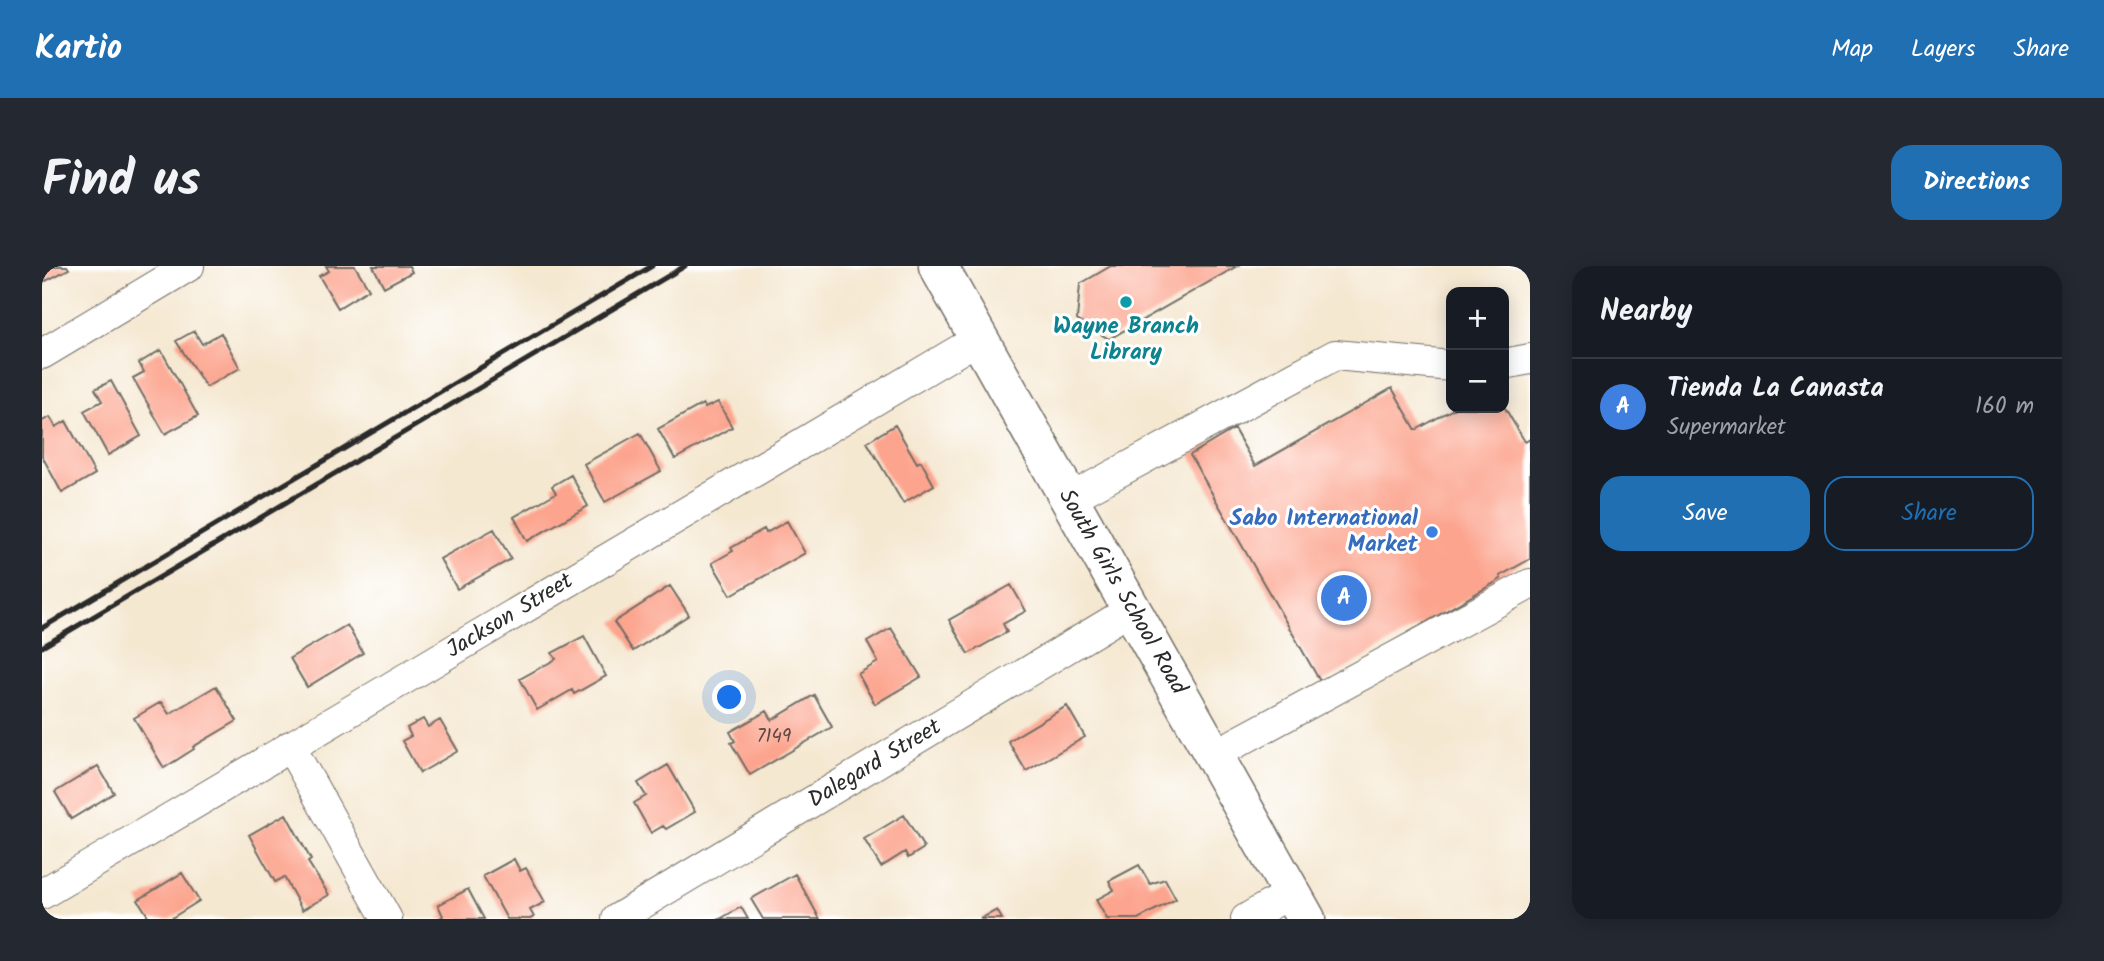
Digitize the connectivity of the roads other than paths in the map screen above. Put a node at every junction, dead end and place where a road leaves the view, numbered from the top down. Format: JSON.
{"nodes":[{"id":1,"x":189,"y":266,"type":"edge"},
{"id":2,"x":938,"y":266,"type":"edge"},
{"id":3,"x":978,"y":339,"type":"junction"},
{"id":4,"x":42,"y":354,"type":"edge"},
{"id":5,"x":1530,"y":359,"type":"edge"},
{"id":6,"x":1509,"y":363,"type":"edge"},
{"id":7,"x":1446,"y":366,"type":"edge"},
{"id":8,"x":1069,"y":499,"type":"junction"},
{"id":9,"x":1530,"y":584,"type":"edge"},
{"id":10,"x":1132,"y":609,"type":"junction"},
{"id":11,"x":290,"y":746,"type":"junction"},
{"id":12,"x":1214,"y":755,"type":"junction"},
{"id":13,"x":42,"y":894,"type":"edge"},
{"id":14,"x":1299,"y":905,"type":"edge"},
{"id":15,"x":387,"y":919,"type":"edge"},
{"id":16,"x":617,"y":919,"type":"edge"},
{"id":17,"x":1246,"y":919,"type":"edge"}],
"edges":[{"from":1,"to":4,"type":"street"},
{"from":2,"to":3,"type":"main road","name":"South Girls School Road"},
{"from":3,"to":8,"type":"main road","name":"South Girls School Road"},
{"from":3,"to":11,"type":"street","name":"Jackson Street"},
{"from":5,"to":6,"type":"street"},
{"from":7,"to":8,"type":"street"},
{"from":8,"to":10,"type":"main road","name":"South Girls School Road"},
{"from":9,"to":12,"type":"street"},
{"from":10,"to":12,"type":"main road","name":"South Girls School Road"},
{"from":10,"to":16,"type":"street","name":"Dalegard Street"},
{"from":11,"to":13,"type":"street","name":"Jackson Street"},
{"from":11,"to":15,"type":"street"},
{"from":12,"to":14,"type":"main road","name":"South Girls School Road"},
{"from":14,"to":17,"type":"street"}]}
